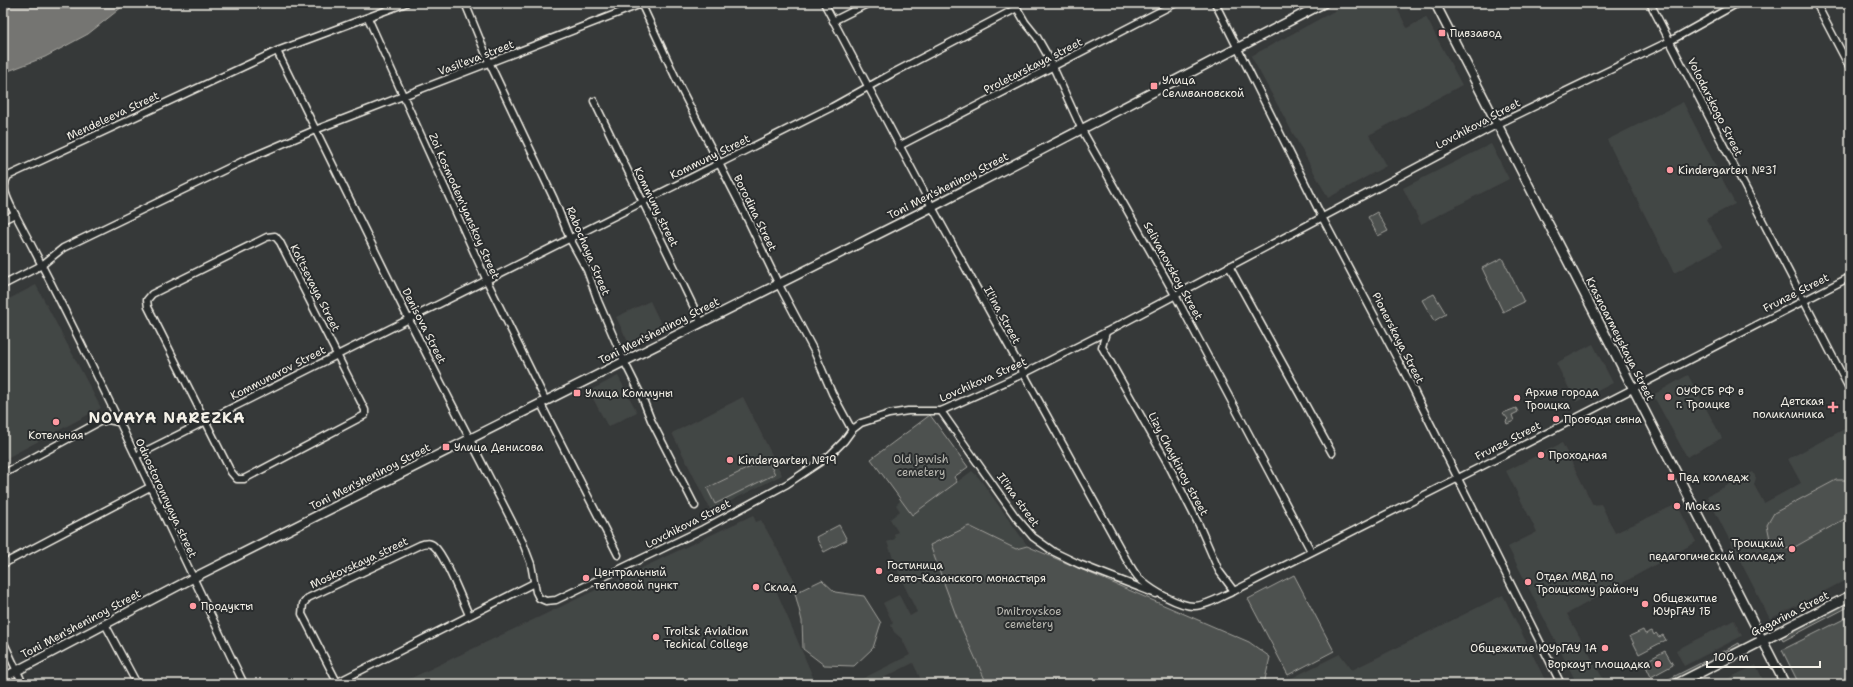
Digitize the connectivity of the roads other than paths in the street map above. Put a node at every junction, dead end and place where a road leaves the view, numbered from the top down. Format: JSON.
{"nodes":[{"id":1,"x":406,"y":3,"type":"edge"},
{"id":2,"x":464,"y":3,"type":"edge"},
{"id":3,"x":642,"y":3,"type":"edge"},
{"id":4,"x":824,"y":3,"type":"edge"},
{"id":5,"x":869,"y":3,"type":"edge"},
{"id":6,"x":1176,"y":3,"type":"edge"},
{"id":7,"x":1215,"y":3,"type":"edge"},
{"id":8,"x":1324,"y":3,"type":"edge"},
{"id":9,"x":1435,"y":3,"type":"edge"},
{"id":10,"x":1650,"y":3,"type":"edge"},
{"id":11,"x":1738,"y":3,"type":"edge"},
{"id":12,"x":1816,"y":3,"type":"edge"},
{"id":13,"x":1016,"y":6,"type":"edge"},
{"id":14,"x":368,"y":18,"type":"junction"},
{"id":15,"x":833,"y":21,"type":"junction"},
{"id":16,"x":1670,"y":41,"type":"junction"},
{"id":17,"x":1237,"y":48,"type":"junction"},
{"id":18,"x":277,"y":50,"type":"junction"},
{"id":19,"x":490,"y":64,"type":"junction"},
{"id":20,"x":1053,"y":67,"type":"junction"},
{"id":21,"x":1850,"y":68,"type":"edge"},
{"id":22,"x":867,"y":88,"type":"junction"},
{"id":23,"x":403,"y":96,"type":"junction"},
{"id":24,"x":594,"y":101,"type":"dead end"},
{"id":25,"x":1498,"y":124,"type":"junction"},
{"id":26,"x":315,"y":130,"type":"junction"},
{"id":27,"x":1082,"y":130,"type":"junction"},
{"id":28,"x":899,"y":146,"type":"junction"},
{"id":29,"x":719,"y":164,"type":"junction"},
{"id":30,"x":642,"y":201,"type":"junction"},
{"id":31,"x":932,"y":207,"type":"junction"},
{"id":32,"x":15,"y":214,"type":"junction"},
{"id":33,"x":1322,"y":217,"type":"junction"},
{"id":34,"x":3,"y":220,"type":"edge"},
{"id":35,"x":570,"y":238,"type":"junction"},
{"id":36,"x":42,"y":264,"type":"junction"},
{"id":37,"x":1229,"y":266,"type":"junction"},
{"id":38,"x":1850,"y":277,"type":"edge"},
{"id":39,"x":487,"y":281,"type":"junction"},
{"id":40,"x":778,"y":283,"type":"junction"},
{"id":41,"x":3,"y":285,"type":"edge"},
{"id":42,"x":1175,"y":295,"type":"junction"},
{"id":43,"x":1804,"y":301,"type":"junction"},
{"id":44,"x":409,"y":320,"type":"junction"},
{"id":45,"x":701,"y":322,"type":"junction"},
{"id":46,"x":1106,"y":332,"type":"junction"},
{"id":47,"x":1091,"y":340,"type":"junction"},
{"id":48,"x":1102,"y":347,"type":"junction"},
{"id":49,"x":338,"y":354,"type":"junction"},
{"id":50,"x":624,"y":361,"type":"junction"},
{"id":51,"x":1023,"y":374,"type":"junction"},
{"id":52,"x":1633,"y":388,"type":"junction"},
{"id":53,"x":1850,"y":390,"type":"edge"},
{"id":54,"x":544,"y":402,"type":"junction"},
{"id":55,"x":942,"y":410,"type":"junction"},
{"id":56,"x":118,"y":422,"type":"junction"},
{"id":57,"x":206,"y":422,"type":"junction"},
{"id":58,"x":852,"y":430,"type":"junction"},
{"id":59,"x":471,"y":439,"type":"junction"},
{"id":60,"x":1332,"y":453,"type":"dead end"},
{"id":61,"x":136,"y":456,"type":"junction"},
{"id":62,"x":3,"y":474,"type":"edge"},
{"id":63,"x":1458,"y":478,"type":"junction"},
{"id":64,"x":150,"y":487,"type":"junction"},
{"id":65,"x":695,"y":506,"type":"dead end"},
{"id":66,"x":1311,"y":551,"type":"junction"},
{"id":67,"x":618,"y":555,"type":"dead end"},
{"id":68,"x":3,"y":564,"type":"edge"},
{"id":69,"x":193,"y":578,"type":"junction"},
{"id":70,"x":534,"y":583,"type":"junction"},
{"id":71,"x":1234,"y":591,"type":"junction"},
{"id":72,"x":1850,"y":596,"type":"edge"},
{"id":73,"x":1170,"y":599,"type":"junction"},
{"id":74,"x":556,"y":600,"type":"joint"},
{"id":75,"x":1193,"y":606,"type":"joint"},
{"id":76,"x":469,"y":615,"type":"junction"},
{"id":77,"x":105,"y":624,"type":"junction"},
{"id":78,"x":3,"y":641,"type":"edge"},
{"id":79,"x":1763,"y":642,"type":"junction"},
{"id":80,"x":16,"y":670,"type":"junction"},
{"id":81,"x":3,"y":678,"type":"edge"},
{"id":82,"x":336,"y":683,"type":"edge"},
{"id":83,"x":23,"y":684,"type":"edge"},
{"id":84,"x":137,"y":684,"type":"edge"},
{"id":85,"x":244,"y":684,"type":"edge"},
{"id":86,"x":1561,"y":684,"type":"edge"},
{"id":87,"x":1677,"y":684,"type":"edge"},
{"id":88,"x":1785,"y":684,"type":"edge"}],
"edges":[{"from":1,"to":14,"type":"street","name":"Mendeleeva Street"},
{"from":2,"to":19,"type":"street","name":"Rabochaya Street"},
{"from":3,"to":19,"type":"street","name":"Vasil'eva street"},
{"from":3,"to":29,"type":"street","name":"Borodina Street"},
{"from":4,"to":15,"type":"street","name":"Il'ina Street"},
{"from":5,"to":15,"type":"street"},
{"from":6,"to":20,"type":"street","name":"Proletarskaya street"},
{"from":7,"to":17,"type":"street","name":"Pionerskaya Street"},
{"from":8,"to":17,"type":"street","name":"Toni Men'sheninoy Street"},
{"from":9,"to":25,"type":"street","name":"Krasnoarmeyskaya Street"},
{"from":10,"to":16,"type":"street","name":"Volodarskogo Street"},
{"from":11,"to":16,"type":"street","name":"Lovchikova Street"},
{"from":12,"to":21,"type":"street"},
{"from":13,"to":20,"type":"street","name":"Selivanovskoy Street"},
{"from":13,"to":22,"type":"street","name":"Kommuny Street"},
{"from":14,"to":18,"type":"street","name":"Mendeleeva Street"},
{"from":14,"to":23,"type":"street","name":"Zoi Kosmodem'yanskoy Street"},
{"from":15,"to":22,"type":"street","name":"Il'ina Street"},
{"from":16,"to":25,"type":"street","name":"Lovchikova Street"},
{"from":16,"to":43,"type":"street","name":"Volodarskogo Street"},
{"from":17,"to":27,"type":"street","name":"Toni Men'sheninoy Street"},
{"from":17,"to":33,"type":"street","name":"Pionerskaya Street"},
{"from":18,"to":26,"type":"street","name":"Denisova Street"},
{"from":18,"to":32,"type":"street","name":"Mendeleeva Street"},
{"from":19,"to":23,"type":"street","name":"Vasil'eva street"},
{"from":19,"to":35,"type":"street","name":"Rabochaya Street"},
{"from":20,"to":27,"type":"street","name":"Selivanovskoy Street"},
{"from":20,"to":28,"type":"street","name":"Proletarskaya street"},
{"from":22,"to":28,"type":"street","name":"Il'ina Street"},
{"from":22,"to":29,"type":"street","name":"Kommuny Street"},
{"from":23,"to":26,"type":"street","name":"Vasil'eva street"},
{"from":23,"to":39,"type":"street","name":"Zoi Kosmodem'yanskoy Street"},
{"from":24,"to":30,"type":"street","name":"Kommuny street"},
{"from":25,"to":33,"type":"street","name":"Lovchikova Street"},
{"from":25,"to":52,"type":"street","name":"Krasnoarmeyskaya Street"},
{"from":26,"to":36,"type":"street"},
{"from":26,"to":44,"type":"street","name":"Denisova Street"},
{"from":27,"to":31,"type":"street","name":"Toni Men'sheninoy Street"},
{"from":27,"to":42,"type":"street","name":"Selivanovskoy Street"},
{"from":28,"to":31,"type":"street","name":"Il'ina Street"},
{"from":29,"to":30,"type":"street","name":"Kommuny Street"},
{"from":29,"to":40,"type":"street","name":"Borodina Street"},
{"from":30,"to":35,"type":"street","name":"Kommuny Street"},
{"from":30,"to":45,"type":"street","name":"Kommuny street"},
{"from":31,"to":40,"type":"street","name":"Toni Men'sheninoy Street"},
{"from":31,"to":51,"type":"street","name":"Il'ina Street"},
{"from":32,"to":34,"type":"street"},
{"from":32,"to":36,"type":"street","name":"Odnostoronnyaya street"},
{"from":33,"to":37,"type":"street","name":"Lovchikova Street"},
{"from":33,"to":63,"type":"street","name":"Pionerskaya Street"},
{"from":35,"to":39,"type":"street","name":"Kommuny Street"},
{"from":35,"to":50,"type":"street","name":"Rabochaya Street"},
{"from":36,"to":41,"type":"street"},
{"from":36,"to":56,"type":"street","name":"Odnostoronnyaya street"},
{"from":37,"to":42,"type":"street","name":"Lovchikova Street"},
{"from":37,"to":60,"type":"street"},
{"from":38,"to":43,"type":"street","name":"Frunze Street"},
{"from":39,"to":44,"type":"street","name":"Kommuny Street"},
{"from":39,"to":54,"type":"street","name":"Zoi Kosmodem'yanskoy Street"},
{"from":40,"to":45,"type":"street","name":"Toni Men'sheninoy Street"},
{"from":40,"to":58,"type":"street","name":"Borodina Street"},
{"from":42,"to":46,"type":"street","name":"Lovchikova Street"},
{"from":42,"to":66,"type":"street","name":"Selivanovskoy Street"},
{"from":43,"to":52,"type":"street","name":"Frunze Street"},
{"from":43,"to":53,"type":"street","name":"Volodarskogo Street"},
{"from":44,"to":49,"type":"street","name":"Kommunarov Street"},
{"from":44,"to":59,"type":"street","name":"Denisova Street"},
{"from":45,"to":50,"type":"street","name":"Toni Men'sheninoy Street"},
{"from":46,"to":47,"type":"street","name":"Lovchikova Street"},
{"from":46,"to":48,"type":"street"},
{"from":47,"to":48,"type":"street","name":"Lizy Chaykinoy street"},
{"from":47,"to":51,"type":"street","name":"Lovchikova Street"},
{"from":48,"to":71,"type":"street","name":"Lizy Chaykinoy street"},
{"from":49,"to":57,"type":"street","name":"Kommunarov Street"},
{"from":49,"to":57,"type":"street","name":"Kol'tsevaya Street"},
{"from":49,"to":57,"type":"street","name":"Kol'tsevaya Street"},
{"from":50,"to":54,"type":"street","name":"Toni Men'sheninoy Street"},
{"from":50,"to":65,"type":"street","name":"Rabochaya Street"},
{"from":51,"to":55,"type":"street","name":"Lovchikova Street"},
{"from":51,"to":73,"type":"street","name":"Il'ina Street"},
{"from":52,"to":63,"type":"street","name":"Frunze Street"},
{"from":52,"to":79,"type":"street","name":"Krasnoarmeyskaya Street"},
{"from":54,"to":59,"type":"street","name":"Toni Men'sheninoy Street"},
{"from":54,"to":67,"type":"street"},
{"from":55,"to":58,"type":"street","name":"Lovchikova Street"},
{"from":55,"to":73,"type":"street","name":"Il'ina street"},
{"from":56,"to":61,"type":"street","name":"Odnostoronnyaya street"},
{"from":56,"to":62,"type":"street"},
{"from":57,"to":61,"type":"street","name":"Kommunarov Street"},
{"from":58,"to":74,"type":"street","name":"Lovchikova Street"},
{"from":59,"to":69,"type":"street","name":"Toni Men'sheninoy Street"},
{"from":59,"to":70,"type":"street","name":"Denisova Street"},
{"from":61,"to":64,"type":"street","name":"Odnostoronnyaya street"},
{"from":63,"to":66,"type":"street","name":"Frunze Street"},
{"from":63,"to":86,"type":"street","name":"Pionerskaya Street"},
{"from":64,"to":68,"type":"street"},
{"from":64,"to":69,"type":"street","name":"Odnostoronnyaya street"},
{"from":66,"to":71,"type":"street","name":"Frunze Street"},
{"from":69,"to":77,"type":"street","name":"Toni Men'sheninoy Street"},
{"from":69,"to":85,"type":"street","name":"Odnostoronnyaya street"},
{"from":70,"to":74,"type":"street","name":"Denisova Street"},
{"from":70,"to":76,"type":"street","name":"Moskovskaya street"},
{"from":71,"to":75,"type":"street","name":"Frunze Street"},
{"from":72,"to":79,"type":"main road","name":"Gagarina Street"},
{"from":73,"to":75,"type":"street","name":"Il'ina Street"},
{"from":76,"to":82,"type":"street","name":"Moskovskaya street"},
{"from":76,"to":82,"type":"street","name":"Moskovskaya street"},
{"from":77,"to":80,"type":"street","name":"Toni Men'sheninoy Street"},
{"from":77,"to":84,"type":"street"},
{"from":78,"to":80,"type":"street"},
{"from":79,"to":87,"type":"main road","name":"Gagarina Street"},
{"from":79,"to":88,"type":"street","name":"Krasnoarmeyskaya Street"},
{"from":80,"to":81,"type":"street","name":"Toni Men'sheninoy Street"},
{"from":80,"to":83,"type":"street"}]}
